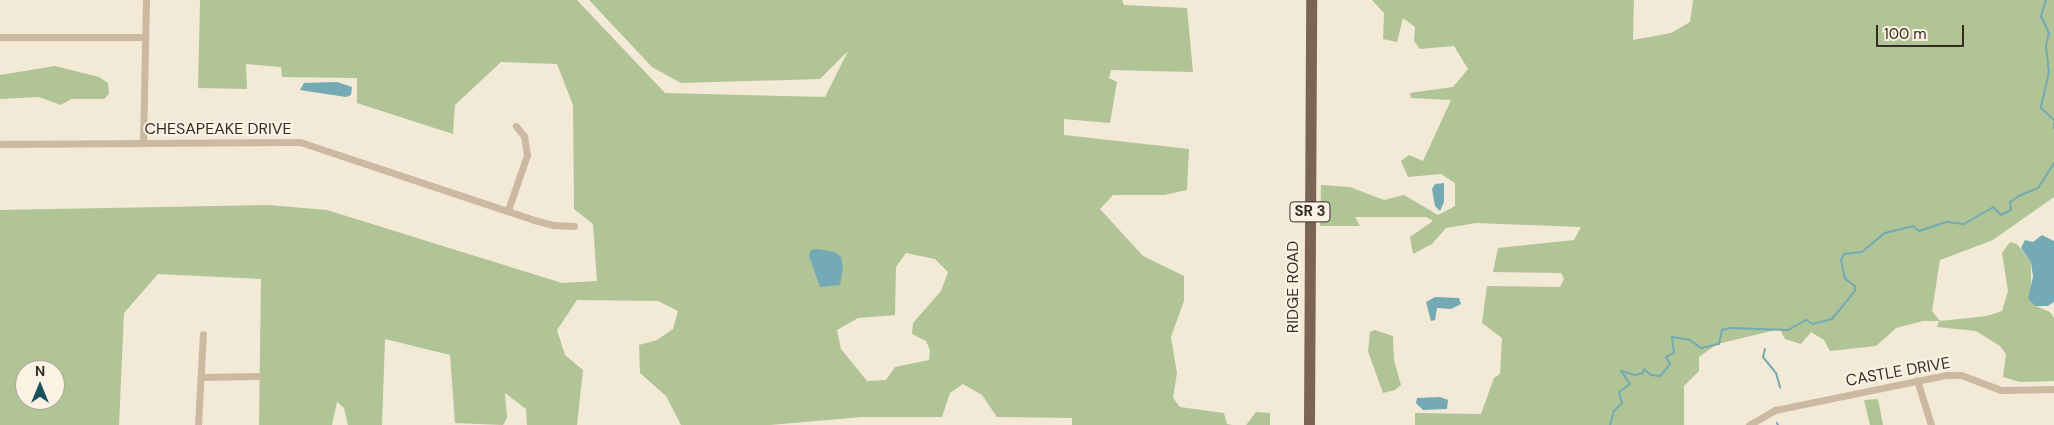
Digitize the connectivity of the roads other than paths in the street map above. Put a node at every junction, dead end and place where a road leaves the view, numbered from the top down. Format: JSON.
{"nodes":[{"id":1,"x":146,"y":0,"type":"edge"},
{"id":2,"x":1311,"y":0,"type":"edge"},
{"id":3,"x":0,"y":37,"type":"edge"},
{"id":4,"x":146,"y":37,"type":"junction"},
{"id":5,"x":516,"y":126,"type":"dead end"},
{"id":6,"x":143,"y":143,"type":"junction"},
{"id":7,"x":0,"y":144,"type":"edge"},
{"id":8,"x":508,"y":210,"type":"junction"},
{"id":9,"x":574,"y":226,"type":"dead end"},
{"id":10,"x":202,"y":334,"type":"dead end"},
{"id":11,"x":202,"y":376,"type":"junction"},
{"id":12,"x":257,"y":376,"type":"dead end"},
{"id":13,"x":1917,"y":380,"type":"junction"},
{"id":14,"x":2054,"y":389,"type":"edge"},
{"id":15,"x":198,"y":425,"type":"edge"},
{"id":16,"x":1309,"y":425,"type":"edge"},
{"id":17,"x":1749,"y":425,"type":"edge"},
{"id":18,"x":1931,"y":425,"type":"edge"}],
"edges":[{"from":1,"to":4,"type":"street"},
{"from":2,"to":16,"type":"main road","name":"RIDGE ROAD","number":"SR 3"},
{"from":3,"to":4,"type":"street"},
{"from":4,"to":6,"type":"street"},
{"from":5,"to":8,"type":"street"},
{"from":6,"to":7,"type":"street","name":"CHESAPEAKE DRIVE"},
{"from":6,"to":8,"type":"street","name":"CHESAPEAKE DRIVE"},
{"from":8,"to":9,"type":"street","name":"CHESAPEAKE DRIVE"},
{"from":10,"to":11,"type":"street"},
{"from":11,"to":12,"type":"street"},
{"from":11,"to":15,"type":"street"},
{"from":13,"to":14,"type":"street","name":"CASTLE DRIVE"},
{"from":13,"to":17,"type":"street","name":"CASTLE DRIVE"},
{"from":13,"to":18,"type":"street"}]}
